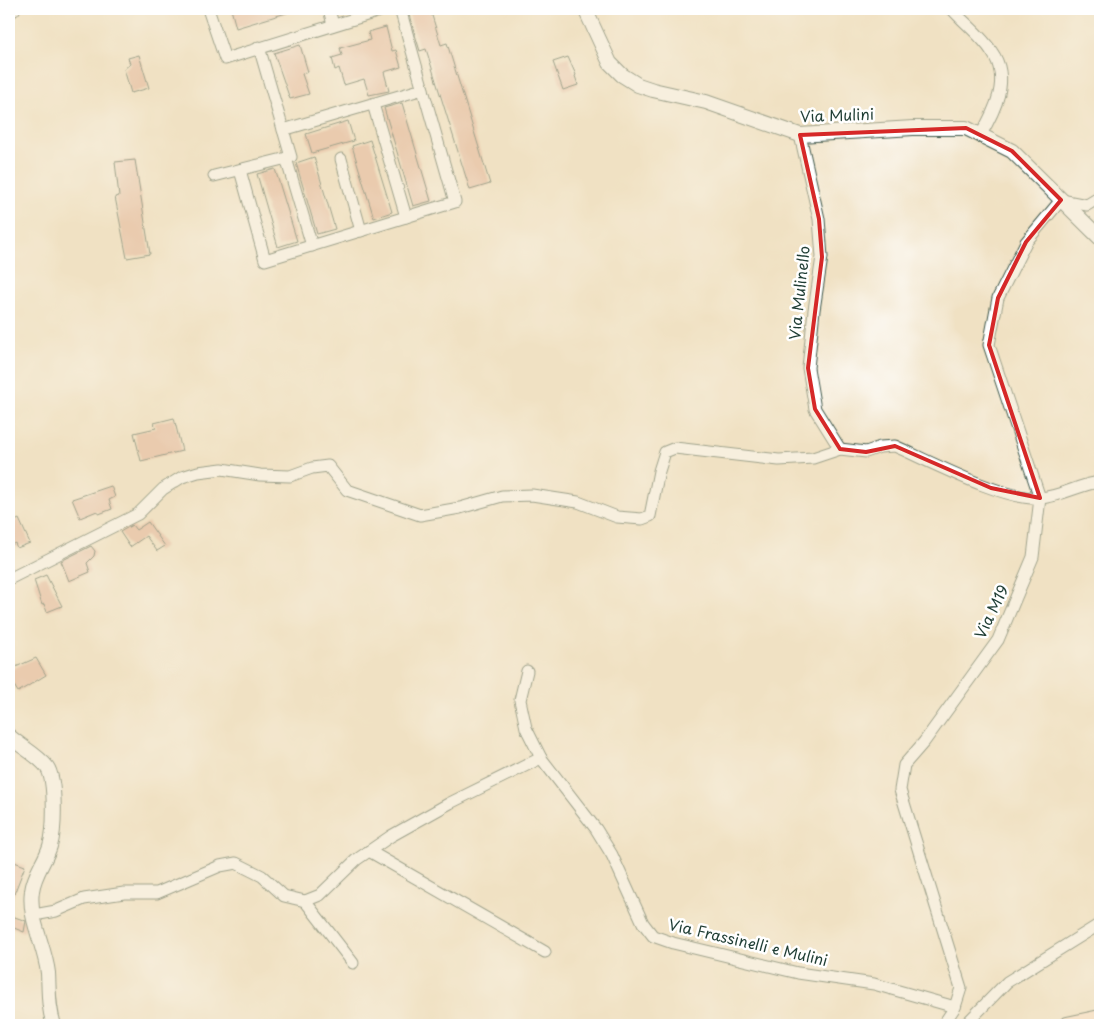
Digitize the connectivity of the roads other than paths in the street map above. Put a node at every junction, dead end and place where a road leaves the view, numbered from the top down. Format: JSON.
{"nodes":[{"id":1,"x":13,"y":9,"type":"edge"},
{"id":2,"x":208,"y":9,"type":"edge"},
{"id":3,"x":329,"y":9,"type":"edge"},
{"id":4,"x":386,"y":9,"type":"edge"},
{"id":5,"x":400,"y":9,"type":"edge"},
{"id":6,"x":584,"y":9,"type":"edge"},
{"id":7,"x":952,"y":9,"type":"edge"},
{"id":8,"x":9,"y":11,"type":"edge"},
{"id":9,"x":334,"y":25,"type":"junction"},
{"id":10,"x":259,"y":47,"type":"junction"},
{"id":11,"x":423,"y":89,"type":"junction"},
{"id":12,"x":374,"y":104,"type":"junction"},
{"id":13,"x":283,"y":130,"type":"junction"},
{"id":14,"x":800,"y":135,"type":"junction"},
{"id":15,"x":980,"y":136,"type":"junction"},
{"id":16,"x":286,"y":158,"type":"junction"},
{"id":17,"x":340,"y":159,"type":"dead end"},
{"id":18,"x":240,"y":170,"type":"junction"},
{"id":19,"x":214,"y":176,"type":"dead end"},
{"id":20,"x":1100,"y":197,"type":"edge"},
{"id":21,"x":1061,"y":200,"type":"junction"},
{"id":22,"x":406,"y":217,"type":"junction"},
{"id":23,"x":361,"y":231,"type":"junction"},
{"id":24,"x":1100,"y":238,"type":"edge"},
{"id":25,"x":312,"y":246,"type":"junction"},
{"id":26,"x":840,"y":449,"type":"junction"},
{"id":27,"x":1100,"y":482,"type":"edge"},
{"id":28,"x":1040,"y":498,"type":"junction"},
{"id":29,"x":9,"y":579,"type":"edge"},
{"id":30,"x":527,"y":671,"type":"dead end"},
{"id":31,"x":9,"y":736,"type":"edge"},
{"id":32,"x":541,"y":758,"type":"junction"},
{"id":33,"x":369,"y":851,"type":"junction"},
{"id":34,"x":304,"y":901,"type":"junction"},
{"id":35,"x":34,"y":916,"type":"junction"},
{"id":36,"x":1100,"y":924,"type":"edge"},
{"id":37,"x":545,"y":952,"type":"dead end"},
{"id":38,"x":353,"y":963,"type":"dead end"},
{"id":39,"x":955,"y":1007,"type":"junction"},
{"id":40,"x":1100,"y":1018,"type":"edge"},
{"id":41,"x":54,"y":1025,"type":"edge"},
{"id":42,"x":943,"y":1025,"type":"edge"},
{"id":43,"x":965,"y":1025,"type":"edge"},
{"id":44,"x":1067,"y":1025,"type":"edge"}],
"edges":[{"from":1,"to":8,"type":"street"},
{"from":2,"to":10,"type":"street"},
{"from":3,"to":9,"type":"street"},
{"from":4,"to":9,"type":"street"},
{"from":5,"to":11,"type":"street"},
{"from":6,"to":14,"type":"street","name":"Via Mulini"},
{"from":7,"to":15,"type":"street"},
{"from":9,"to":10,"type":"street"},
{"from":10,"to":13,"type":"street"},
{"from":11,"to":12,"type":"street"},
{"from":11,"to":22,"type":"street"},
{"from":12,"to":13,"type":"street"},
{"from":12,"to":22,"type":"street"},
{"from":13,"to":16,"type":"street"},
{"from":14,"to":15,"type":"street","name":"Via Mulini"},
{"from":14,"to":26,"type":"street","name":"Via Mulinello"},
{"from":15,"to":21,"type":"street","name":"Via Mulini"},
{"from":16,"to":18,"type":"street"},
{"from":16,"to":25,"type":"street"},
{"from":17,"to":23,"type":"street"},
{"from":18,"to":19,"type":"street"},
{"from":18,"to":25,"type":"street"},
{"from":20,"to":21,"type":"street"},
{"from":21,"to":24,"type":"street","name":"Via Mulini"},
{"from":21,"to":28,"type":"street","name":"Via M19"},
{"from":22,"to":23,"type":"street"},
{"from":23,"to":25,"type":"street"},
{"from":26,"to":28,"type":"street"},
{"from":26,"to":29,"type":"street"},
{"from":27,"to":28,"type":"street"},
{"from":28,"to":39,"type":"street","name":"Via M19"},
{"from":30,"to":32,"type":"street","name":"Via Frassinelli e Mulini"},
{"from":31,"to":35,"type":"street"},
{"from":32,"to":33,"type":"street"},
{"from":32,"to":39,"type":"street","name":"Via Frassinelli e Mulini"},
{"from":33,"to":34,"type":"street"},
{"from":33,"to":37,"type":"street"},
{"from":34,"to":35,"type":"street"},
{"from":34,"to":38,"type":"street"},
{"from":35,"to":41,"type":"street"},
{"from":36,"to":43,"type":"street"},
{"from":39,"to":42,"type":"street","name":"Via M19"},
{"from":40,"to":44,"type":"main road"}]}
